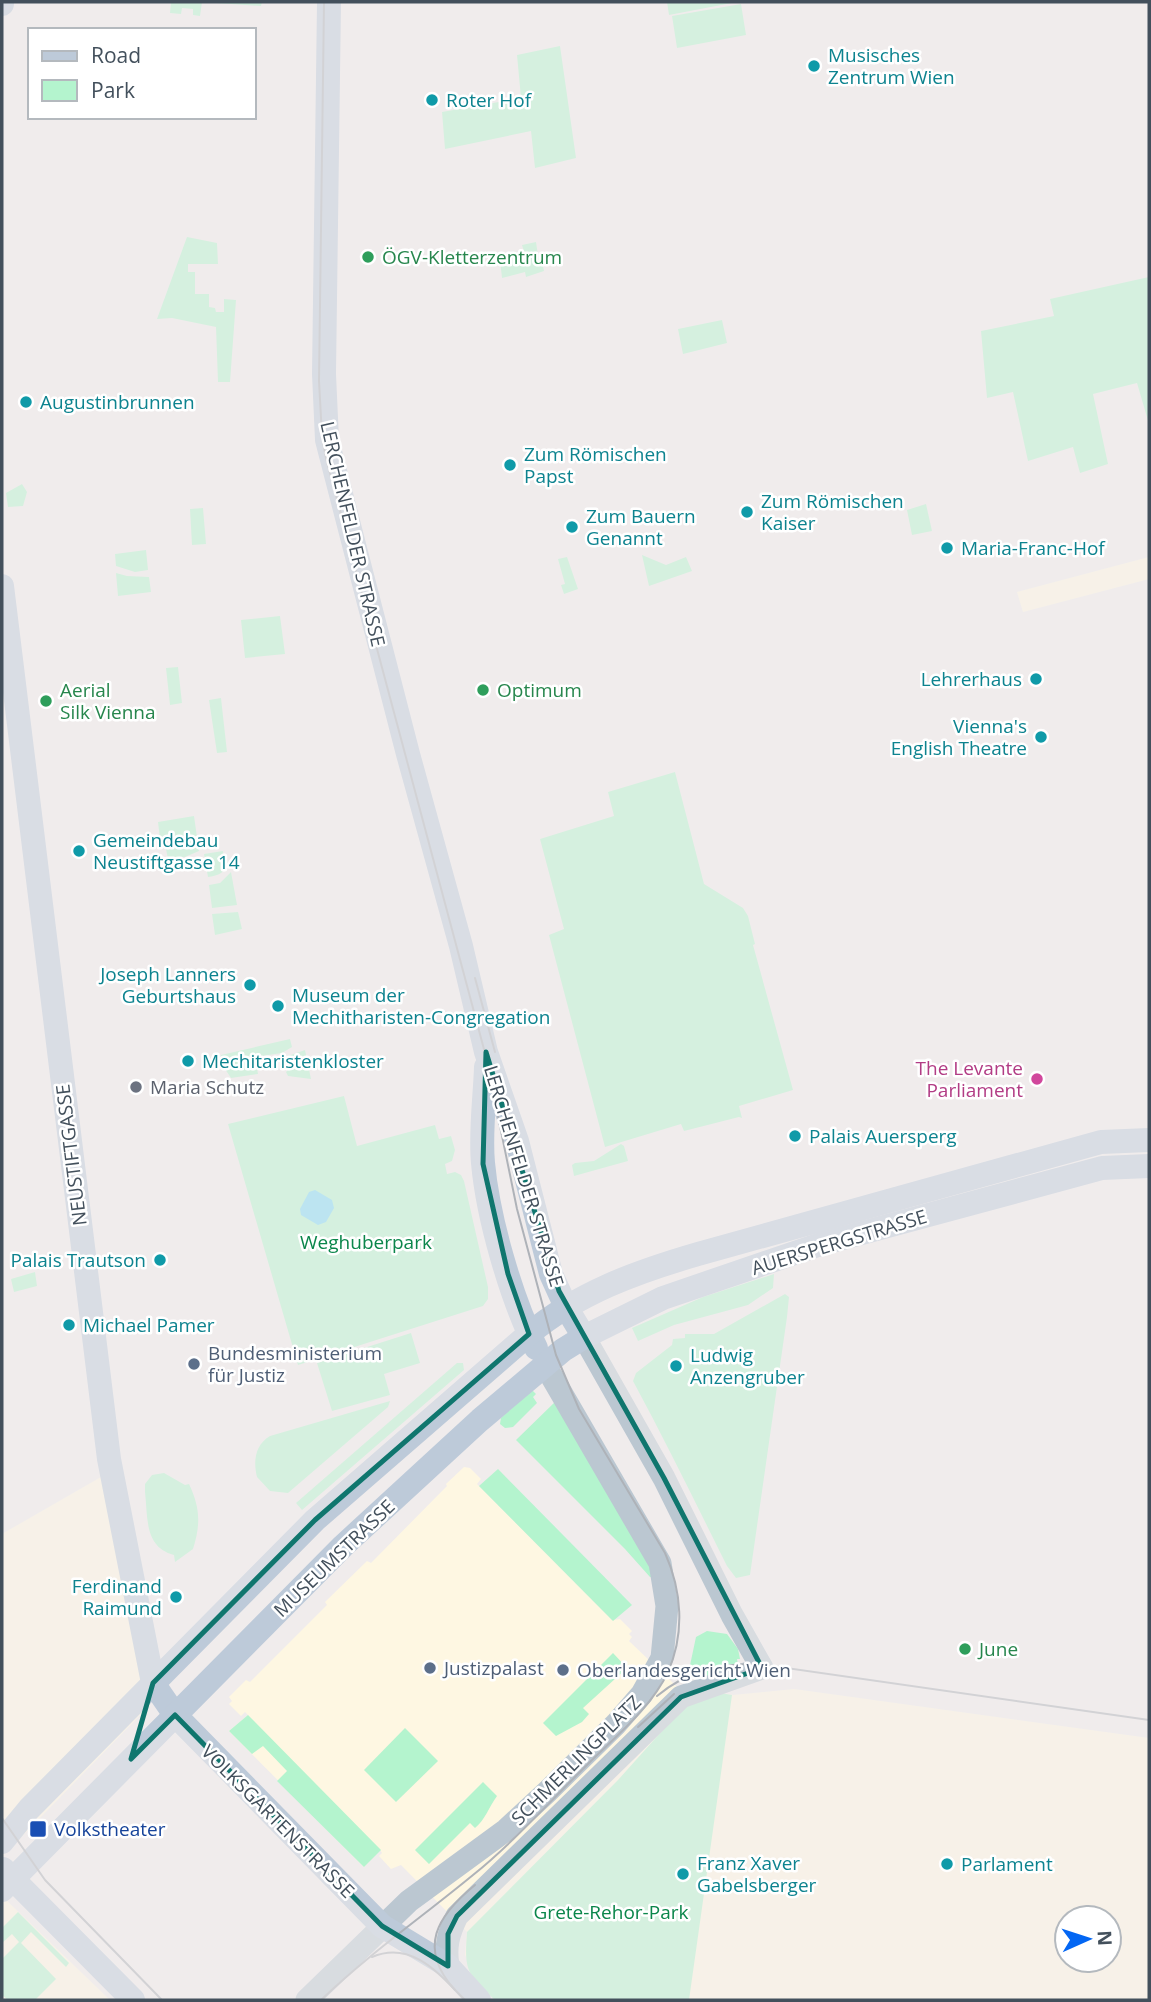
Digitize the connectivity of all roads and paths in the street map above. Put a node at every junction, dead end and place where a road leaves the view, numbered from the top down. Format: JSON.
{"nodes":[{"id":1,"x":329,"y":2,"type":"edge"},
{"id":2,"x":2,"y":586,"type":"edge"},
{"id":3,"x":486,"y":1052,"type":"junction"},
{"id":4,"x":1149,"y":1140,"type":"edge"},
{"id":5,"x":1149,"y":1166,"type":"edge"},
{"id":6,"x":566,"y":1307,"type":"junction"},
{"id":7,"x":529,"y":1334,"type":"junction"},
{"id":8,"x":584,"y":1337,"type":"junction"},
{"id":9,"x":545,"y":1365,"type":"junction"},
{"id":10,"x":153,"y":1683,"type":"junction"},
{"id":11,"x":175,"y":1715,"type":"junction"},
{"id":12,"x":131,"y":1759,"type":"junction"},
{"id":13,"x":2,"y":1842,"type":"edge"},
{"id":14,"x":6,"y":1879,"type":"edge"},
{"id":15,"x":382,"y":1926,"type":"junction"},
{"id":16,"x":448,"y":1966,"type":"junction"},
{"id":17,"x":133,"y":2000,"type":"edge"},
{"id":18,"x":307,"y":2000,"type":"edge"},
{"id":19,"x":479,"y":2000,"type":"edge"}],
"edges":[{"from":1,"to":3,"type":"main road","name":"LERCHENFELDER STRASSE"},
{"from":2,"to":10,"type":"main road","name":"NEUSTIFTGASSE"},
{"from":3,"to":6,"type":"main road","name":"LERCHENFELDER STRASSE"},
{"from":3,"to":7,"type":"main road","name":"LERCHENFELDER STRASSE"},
{"from":4,"to":6,"type":"main road","name":"AUERSPERGSTRASSE"},
{"from":5,"to":8,"type":"main road","name":"AUERSPERGSTRASSE"},
{"from":6,"to":7,"type":"main road","name":"MUSEUMSTRASSE"},
{"from":6,"to":8,"type":"main road","name":"LERCHENFELDER STRASSE"},
{"from":7,"to":9,"type":"main road","name":"LERCHENFELDER STRASSE"},
{"from":7,"to":10,"type":"main road","name":"MUSEUMSTRASSE"},
{"from":8,"to":9,"type":"main road","name":"AUERSPERGSTRASSE"},
{"from":8,"to":16,"type":"street","name":"SCHMERLINGPLATZ"},
{"from":9,"to":11,"type":"main road","name":"MUSEUMSTRASSE"},
{"from":9,"to":15,"type":"street","name":"SCHMERLINGPLATZ"},
{"from":10,"to":11,"type":"main road","name":"NEUSTIFTGASSE"},
{"from":10,"to":12,"type":"main road","name":"MUSEUMSTRASSE"},
{"from":10,"to":13,"type":"main road","name":"MUSEUMSTRASSE"},
{"from":11,"to":12,"type":"main road","name":"MUSEUMSTRASSE"},
{"from":11,"to":15,"type":"main road","name":"VOLKSGARTENSTRASSE"},
{"from":12,"to":14,"type":"main road","name":"MUSEUMSTRASSE"},
{"from":14,"to":17,"type":"main road"},
{"from":15,"to":16,"type":"main road"},
{"from":15,"to":18,"type":"street","name":"SCHMERLINGPLATZ"},
{"from":16,"to":19,"type":"main road"}]}
